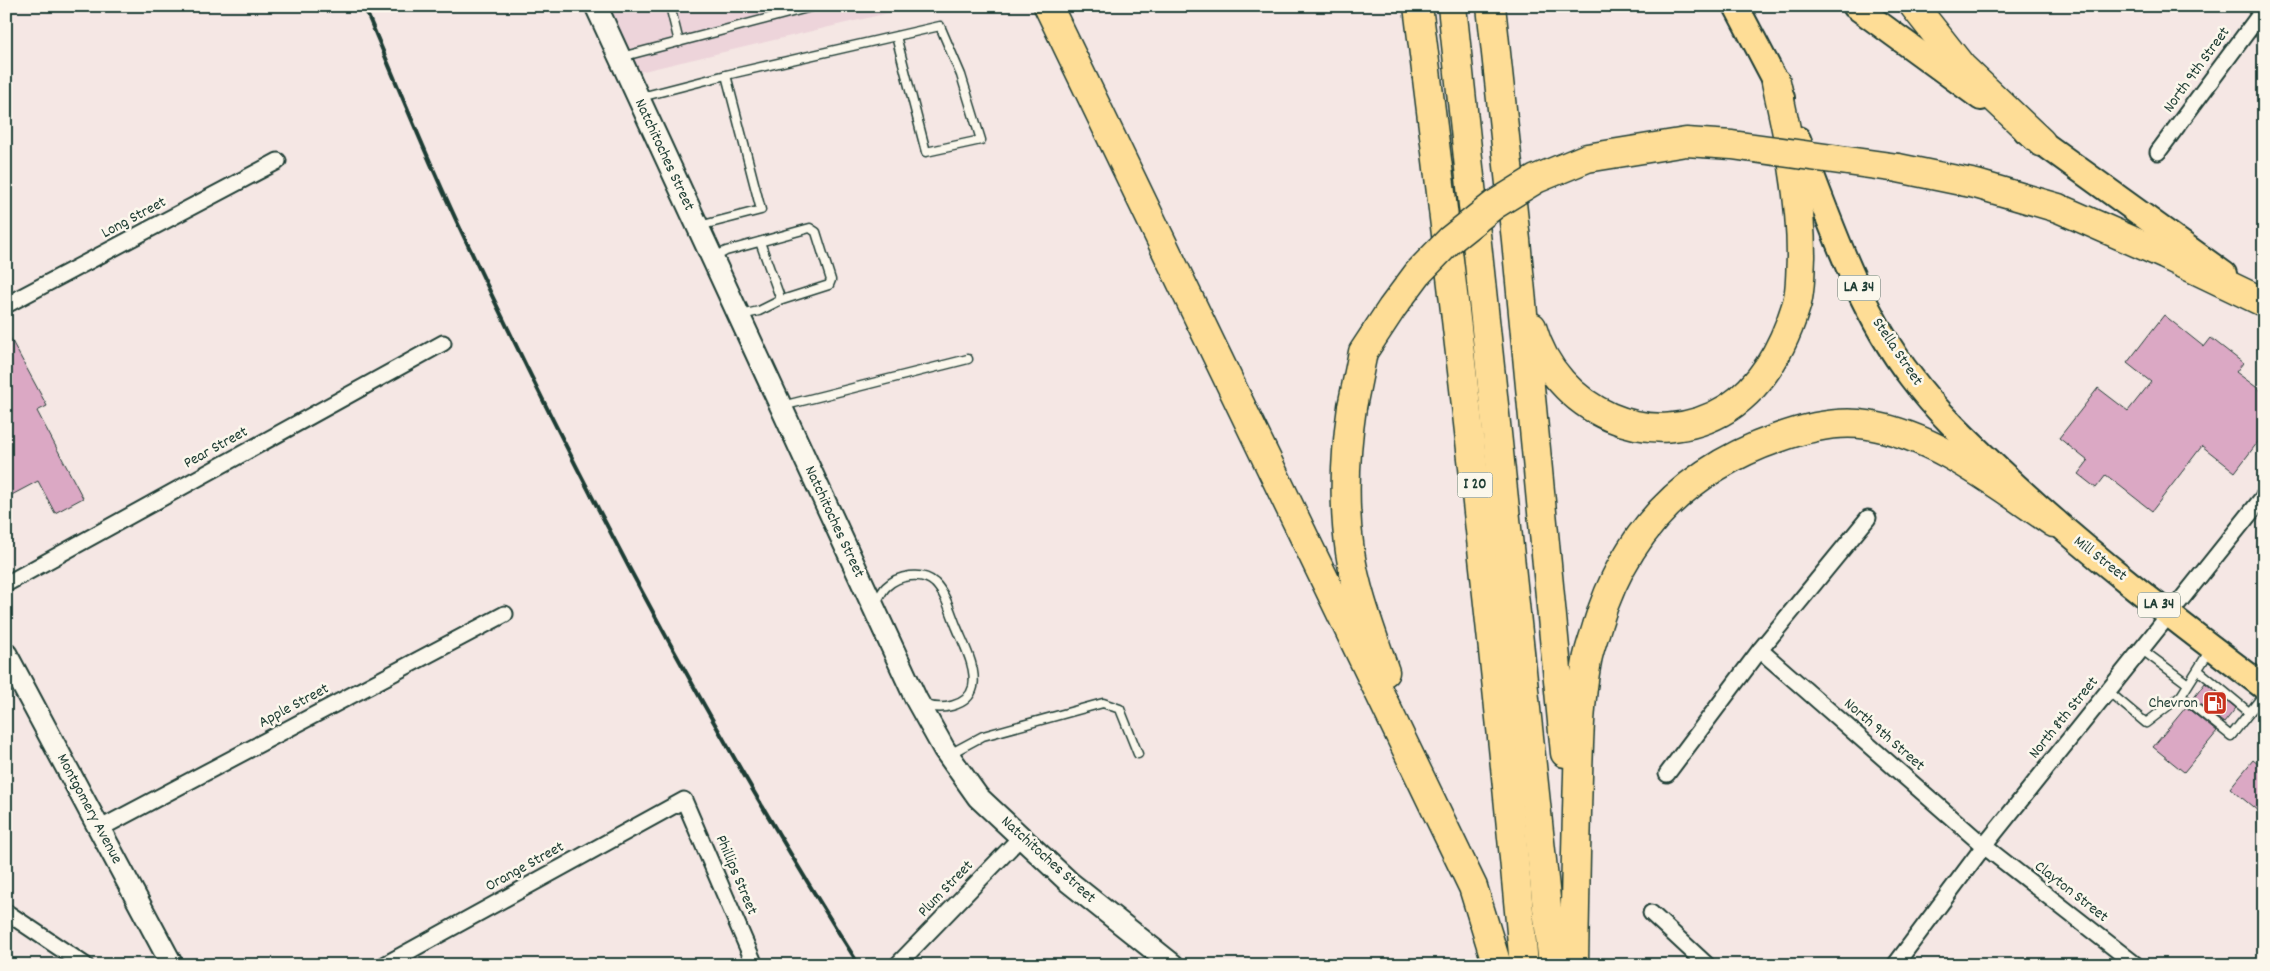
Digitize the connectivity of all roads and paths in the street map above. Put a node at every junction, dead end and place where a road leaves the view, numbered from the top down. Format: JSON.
{"nodes":[{"id":1,"x":596,"y":6,"type":"edge"},
{"id":2,"x":670,"y":6,"type":"edge"},
{"id":3,"x":815,"y":6,"type":"edge"},
{"id":4,"x":1048,"y":6,"type":"edge"},
{"id":5,"x":1418,"y":6,"type":"edge"},
{"id":6,"x":1452,"y":6,"type":"edge"},
{"id":7,"x":1491,"y":6,"type":"edge"},
{"id":8,"x":1736,"y":6,"type":"edge"},
{"id":9,"x":1855,"y":6,"type":"edge"},
{"id":10,"x":1914,"y":6,"type":"edge"},
{"id":11,"x":2264,"y":9,"type":"edge"},
{"id":12,"x":896,"y":36,"type":"junction"},
{"id":13,"x":679,"y":42,"type":"junction"},
{"id":14,"x":619,"y":57,"type":"junction"},
{"id":15,"x":726,"y":75,"type":"junction"},
{"id":16,"x":1776,"y":82,"type":"junction"},
{"id":17,"x":638,"y":98,"type":"junction"},
{"id":18,"x":2041,"y":142,"type":"junction"},
{"id":19,"x":2158,"y":152,"type":"dead end"},
{"id":20,"x":278,"y":161,"type":"dead end"},
{"id":21,"x":697,"y":226,"type":"junction"},
{"id":22,"x":1516,"y":240,"type":"junction"},
{"id":23,"x":760,"y":242,"type":"junction"},
{"id":24,"x":712,"y":259,"type":"junction"},
{"id":25,"x":781,"y":300,"type":"junction"},
{"id":26,"x":2263,"y":302,"type":"edge"},
{"id":27,"x":6,"y":305,"type":"edge"},
{"id":28,"x":738,"y":315,"type":"junction"},
{"id":29,"x":444,"y":343,"type":"dead end"},
{"id":30,"x":968,"y":359,"type":"dead end"},
{"id":31,"x":780,"y":406,"type":"junction"},
{"id":32,"x":2264,"y":496,"type":"edge"},
{"id":33,"x":1868,"y":518,"type":"dead end"},
{"id":34,"x":2054,"y":523,"type":"junction"},
{"id":35,"x":6,"y":584,"type":"edge"},
{"id":36,"x":873,"y":607,"type":"junction"},
{"id":37,"x":505,"y":614,"type":"dead end"},
{"id":38,"x":2170,"y":614,"type":"junction"},
{"id":39,"x":2211,"y":648,"type":"junction"},
{"id":40,"x":2141,"y":649,"type":"junction"},
{"id":41,"x":1760,"y":650,"type":"junction"},
{"id":42,"x":6,"y":654,"type":"edge"},
{"id":43,"x":2198,"y":670,"type":"junction"},
{"id":44,"x":2188,"y":684,"type":"junction"},
{"id":45,"x":2264,"y":687,"type":"edge"},
{"id":46,"x":2108,"y":691,"type":"junction"},
{"id":47,"x":2264,"y":694,"type":"edge"},
{"id":48,"x":2181,"y":696,"type":"junction"},
{"id":49,"x":916,"y":700,"type":"junction"},
{"id":50,"x":2249,"y":712,"type":"junction"},
{"id":51,"x":1138,"y":754,"type":"dead end"},
{"id":52,"x":953,"y":761,"type":"junction"},
{"id":53,"x":1667,"y":774,"type":"dead end"},
{"id":54,"x":684,"y":800,"type":"joint"},
{"id":55,"x":99,"y":829,"type":"junction"},
{"id":56,"x":1020,"y":838,"type":"junction"},
{"id":57,"x":1984,"y":846,"type":"junction"},
{"id":58,"x":1575,"y":854,"type":"junction"},
{"id":59,"x":1474,"y":887,"type":"junction"},
{"id":60,"x":6,"y":912,"type":"edge"},
{"id":61,"x":1652,"y":913,"type":"dead end"},
{"id":62,"x":898,"y":964,"type":"edge"},
{"id":63,"x":85,"y":965,"type":"edge"},
{"id":64,"x":172,"y":965,"type":"edge"},
{"id":65,"x":384,"y":965,"type":"edge"},
{"id":66,"x":755,"y":965,"type":"edge"},
{"id":67,"x":1173,"y":965,"type":"edge"},
{"id":68,"x":1497,"y":965,"type":"edge"},
{"id":69,"x":1524,"y":965,"type":"edge"},
{"id":70,"x":1553,"y":965,"type":"edge"},
{"id":71,"x":1574,"y":965,"type":"edge"},
{"id":72,"x":1707,"y":965,"type":"edge"},
{"id":73,"x":1895,"y":965,"type":"edge"},
{"id":74,"x":2136,"y":965,"type":"edge"}],
"edges":[{"from":1,"to":14,"type":"street","name":"Natchitoches Street"},
{"from":2,"to":13,"type":"lane"},
{"from":3,"to":13,"type":"lane"},
{"from":4,"to":59,"type":"highway"},
{"from":5,"to":69,"type":"highway","number":"I 20"},
{"from":6,"to":70,"type":"highway","number":"I 20"},
{"from":7,"to":22,"type":"highway"},
{"from":8,"to":16,"type":"main road","name":"Stella Street","number":"LA 34"},
{"from":9,"to":18,"type":"main road"},
{"from":10,"to":18,"type":"highway"},
{"from":11,"to":19,"type":"street","name":"North 9th Street"},
{"from":12,"to":12,"type":"lane"},
{"from":12,"to":15,"type":"lane"},
{"from":13,"to":14,"type":"lane"},
{"from":14,"to":17,"type":"street","name":"Natchitoches Street"},
{"from":15,"to":17,"type":"lane"},
{"from":15,"to":21,"type":"lane"},
{"from":16,"to":22,"type":"highway"},
{"from":16,"to":34,"type":"main road","name":"Stella Street","number":"LA 34"},
{"from":17,"to":21,"type":"street","name":"Natchitoches Street"},
{"from":18,"to":26,"type":"main road"},
{"from":20,"to":27,"type":"street","name":"Long Street"},
{"from":21,"to":24,"type":"street","name":"Natchitoches Street"},
{"from":22,"to":58,"type":"highway"},
{"from":23,"to":24,"type":"lane"},
{"from":23,"to":25,"type":"lane"},
{"from":23,"to":25,"type":"lane"},
{"from":24,"to":28,"type":"street","name":"Natchitoches Street"},
{"from":25,"to":28,"type":"lane"},
{"from":26,"to":59,"type":"highway","bridge":true},
{"from":28,"to":31,"type":"street","name":"Natchitoches Street"},
{"from":29,"to":35,"type":"street","name":"Pear Street"},
{"from":30,"to":31,"type":"lane"},
{"from":31,"to":36,"type":"street","name":"Natchitoches Street"},
{"from":32,"to":38,"type":"street","name":"North 8th Street"},
{"from":33,"to":41,"type":"street"},
{"from":34,"to":38,"type":"main road","name":"Mill Street","number":"LA 34"},
{"from":34,"to":58,"type":"highway"},
{"from":36,"to":49,"type":"street","name":"Natchitoches Street"},
{"from":36,"to":49,"type":"lane"},
{"from":37,"to":55,"type":"street","name":"Apple Street"},
{"from":38,"to":39,"type":"main road","name":"Mill Street","number":"LA 34"},
{"from":38,"to":40,"type":"street","name":"North 8th Street"},
{"from":39,"to":43,"type":"lane"},
{"from":39,"to":45,"type":"main road","name":"Mill Street","number":"LA 34"},
{"from":40,"to":44,"type":"lane"},
{"from":40,"to":46,"type":"street","name":"North 8th Street"},
{"from":41,"to":53,"type":"street"},
{"from":41,"to":57,"type":"street","name":"North 9th Street"},
{"from":42,"to":55,"type":"street","name":"Montgomery Avenue"},
{"from":43,"to":44,"type":"lane"},
{"from":43,"to":50,"type":"lane"},
{"from":44,"to":48,"type":"lane"},
{"from":46,"to":48,"type":"lane"},
{"from":46,"to":57,"type":"street","name":"North 8th Street"},
{"from":47,"to":50,"type":"lane"},
{"from":48,"to":50,"type":"lane"},
{"from":49,"to":52,"type":"street","name":"Natchitoches Street"},
{"from":51,"to":52,"type":"lane"},
{"from":52,"to":56,"type":"street","name":"Natchitoches Street"},
{"from":54,"to":65,"type":"street","name":"Orange Street"},
{"from":54,"to":66,"type":"street","name":"Phillips Street"},
{"from":55,"to":64,"type":"street","name":"Montgomery Avenue"},
{"from":56,"to":62,"type":"street","name":"Plum Street"},
{"from":56,"to":67,"type":"street","name":"Natchitoches Street"},
{"from":57,"to":73,"type":"street","name":"North 8th Street"},
{"from":57,"to":74,"type":"street","name":"Clayton Street"},
{"from":58,"to":71,"type":"highway"},
{"from":59,"to":68,"type":"highway"},
{"from":60,"to":63,"type":"street"},
{"from":61,"to":72,"type":"street"}]}
